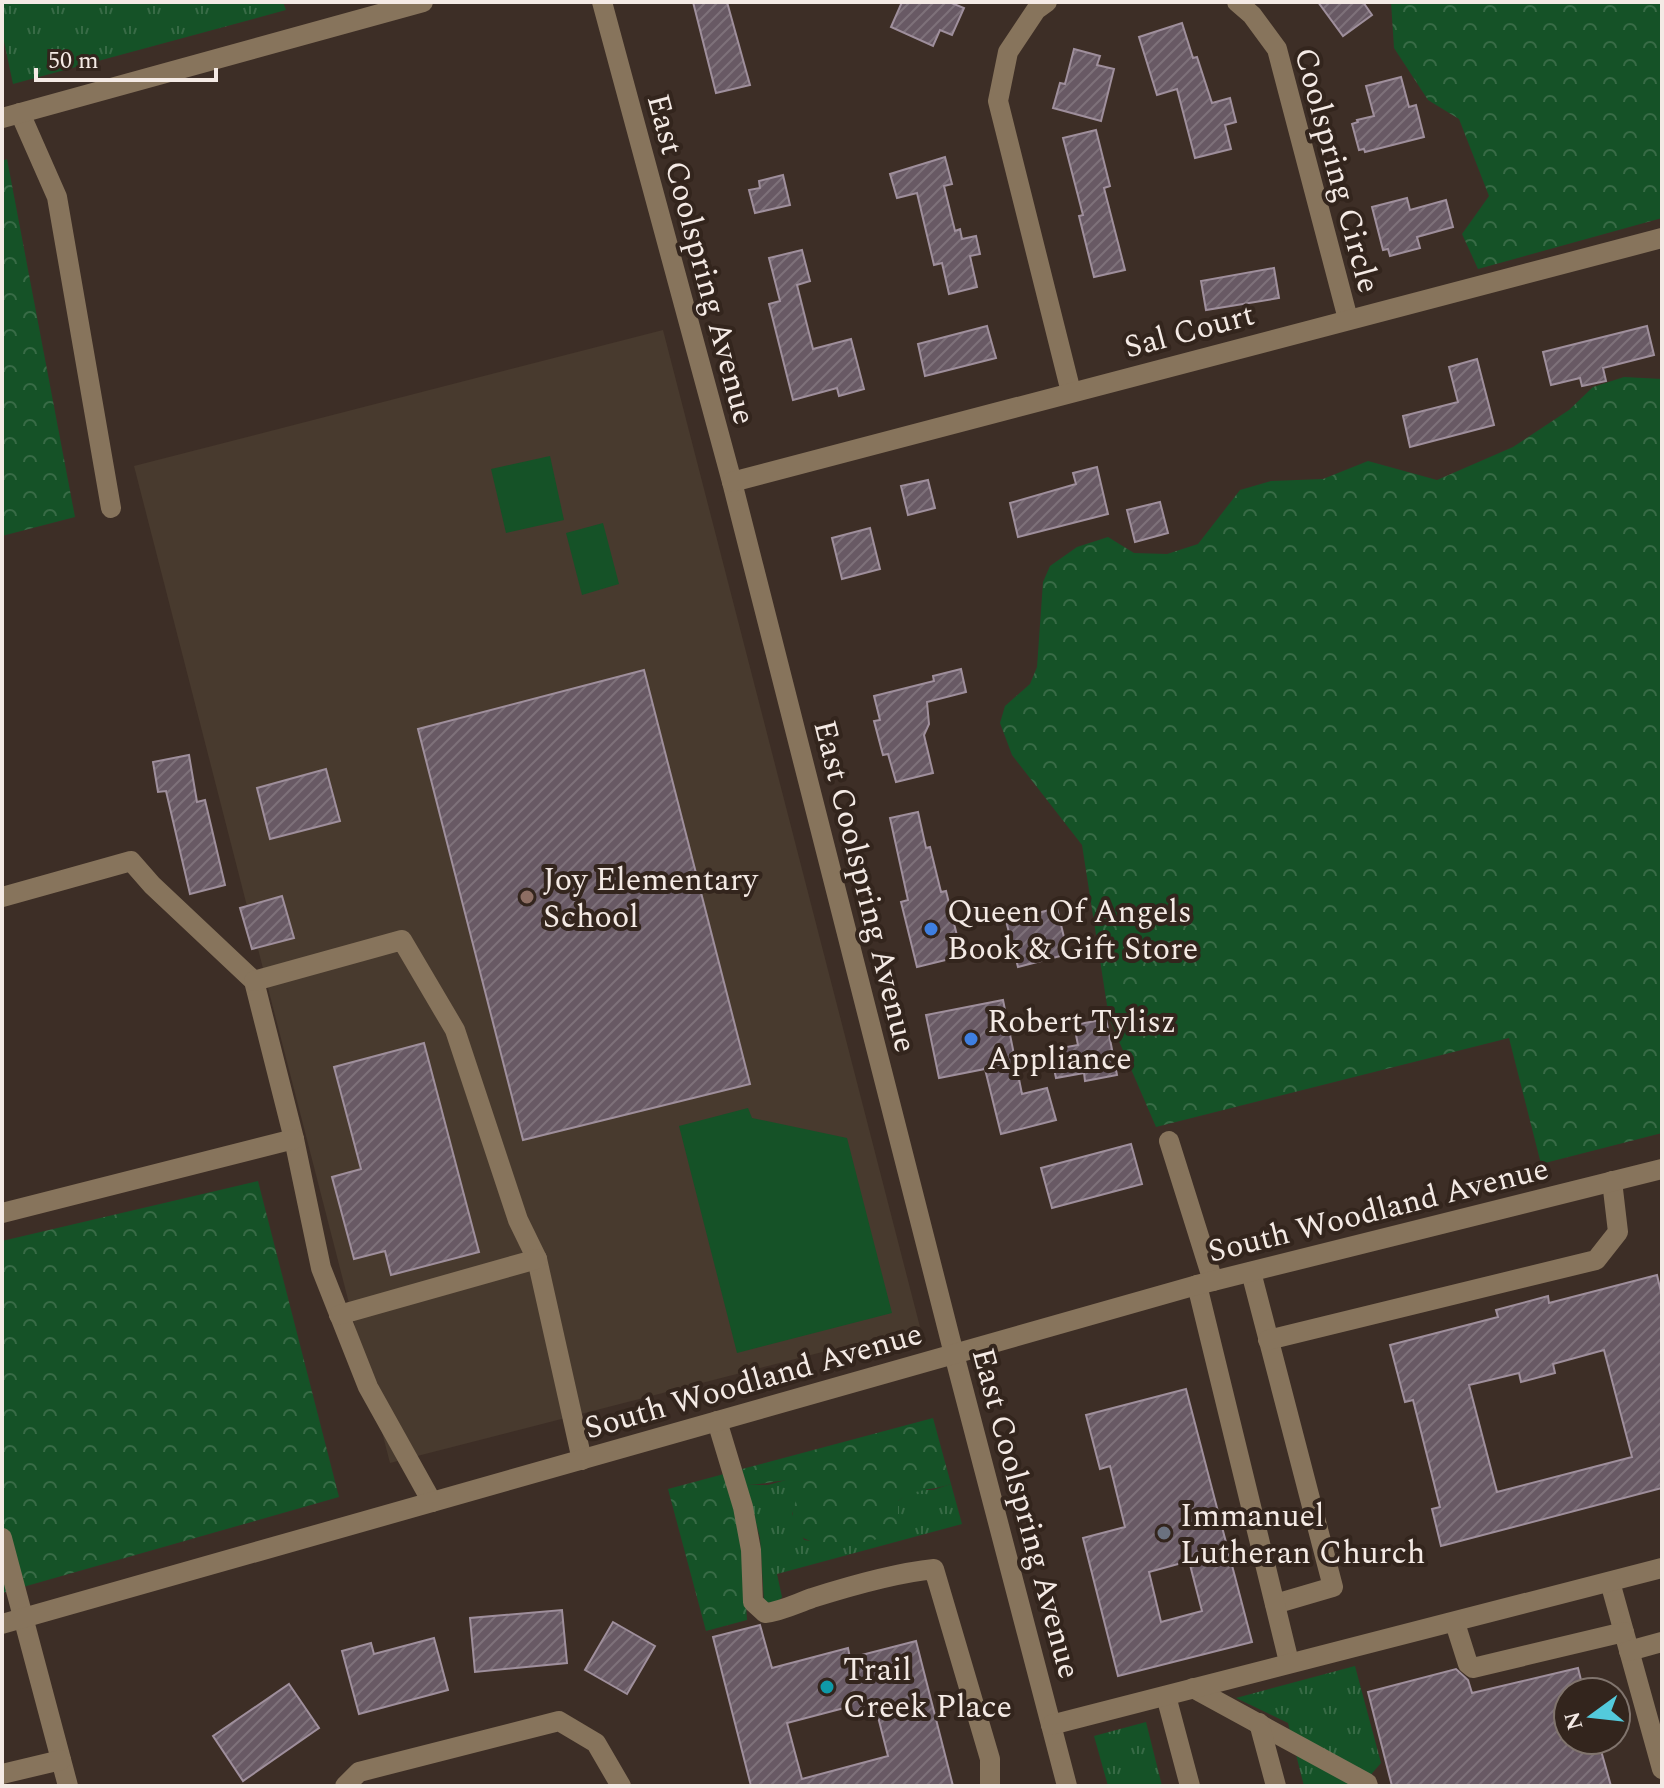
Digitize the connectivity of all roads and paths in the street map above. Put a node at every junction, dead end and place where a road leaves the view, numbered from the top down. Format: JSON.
{"nodes":[{"id":1,"x":423,"y":2,"type":"edge"},
{"id":2,"x":602,"y":2,"type":"edge"},
{"id":3,"x":1047,"y":2,"type":"edge"},
{"id":4,"x":1237,"y":2,"type":"edge"},
{"id":5,"x":11,"y":116,"type":"edge"},
{"id":6,"x":1662,"y":238,"type":"edge"},
{"id":7,"x":1348,"y":319,"type":"junction"},
{"id":8,"x":1071,"y":392,"type":"junction"},
{"id":9,"x":732,"y":482,"type":"junction"},
{"id":10,"x":111,"y":508,"type":"dead end"},
{"id":11,"x":2,"y":897,"type":"edge"},
{"id":12,"x":254,"y":981,"type":"junction"},
{"id":13,"x":294,"y":1139,"type":"junction"},
{"id":14,"x":1169,"y":1141,"type":"dead end"},
{"id":15,"x":1662,"y":1169,"type":"edge"},
{"id":16,"x":1612,"y":1181,"type":"junction"},
{"id":17,"x":2,"y":1213,"type":"edge"},
{"id":18,"x":537,"y":1259,"type":"junction"},
{"id":19,"x":1251,"y":1272,"type":"junction"},
{"id":20,"x":1205,"y":1283,"type":"junction"},
{"id":21,"x":339,"y":1315,"type":"junction"},
{"id":22,"x":1268,"y":1340,"type":"junction"},
{"id":23,"x":954,"y":1354,"type":"junction"},
{"id":24,"x":717,"y":1421,"type":"junction"},
{"id":25,"x":582,"y":1460,"type":"junction"},
{"id":26,"x":432,"y":1502,"type":"junction"},
{"id":27,"x":2,"y":1538,"type":"edge"},
{"id":28,"x":1662,"y":1568,"type":"edge"},
{"id":29,"x":1610,"y":1582,"type":"junction"},
{"id":30,"x":1275,"y":1604,"type":"junction"},
{"id":31,"x":24,"y":1618,"type":"junction"},
{"id":32,"x":1455,"y":1623,"type":"junction"},
{"id":33,"x":2,"y":1624,"type":"edge"},
{"id":34,"x":1627,"y":1642,"type":"junction"},
{"id":35,"x":1662,"y":1642,"type":"edge"},
{"id":36,"x":1289,"y":1662,"type":"junction"},
{"id":37,"x":1193,"y":1688,"type":"junction"},
{"id":38,"x":1166,"y":1696,"type":"junction"},
{"id":39,"x":1259,"y":1723,"type":"junction"},
{"id":40,"x":1051,"y":1725,"type":"junction"},
{"id":41,"x":1656,"y":1727,"type":"edge"},
{"id":42,"x":61,"y":1760,"type":"junction"},
{"id":43,"x":1662,"y":1769,"type":"edge"},
{"id":44,"x":2,"y":1774,"type":"edge"},
{"id":45,"x":68,"y":1786,"type":"edge"},
{"id":46,"x":345,"y":1786,"type":"edge"},
{"id":47,"x":621,"y":1786,"type":"edge"},
{"id":48,"x":990,"y":1786,"type":"edge"},
{"id":49,"x":1067,"y":1786,"type":"edge"},
{"id":50,"x":1190,"y":1786,"type":"edge"},
{"id":51,"x":1276,"y":1786,"type":"edge"},
{"id":52,"x":1368,"y":1786,"type":"edge"}],
"edges":[{"from":1,"to":5,"type":"street"},
{"from":2,"to":9,"type":"street","name":"East Coolspring Avenue"},
{"from":3,"to":8,"type":"street"},
{"from":4,"to":7,"type":"street","name":"Coolspring Circle"},
{"from":5,"to":10,"type":"street"},
{"from":6,"to":7,"type":"street","name":"Sal Court"},
{"from":7,"to":8,"type":"street","name":"Sal Court"},
{"from":8,"to":9,"type":"street","name":"Sal Court"},
{"from":9,"to":23,"type":"street","name":"East Coolspring Avenue"},
{"from":11,"to":12,"type":"street"},
{"from":12,"to":13,"type":"street"},
{"from":12,"to":18,"type":"street"},
{"from":13,"to":17,"type":"street"},
{"from":13,"to":21,"type":"street"},
{"from":14,"to":20,"type":"street"},
{"from":15,"to":16,"type":"street","name":"South Woodland Avenue"},
{"from":16,"to":19,"type":"street","name":"South Woodland Avenue"},
{"from":16,"to":22,"type":"street"},
{"from":18,"to":21,"type":"street"},
{"from":18,"to":25,"type":"street"},
{"from":19,"to":20,"type":"street","name":"South Woodland Avenue"},
{"from":19,"to":22,"type":"street"},
{"from":20,"to":23,"type":"street","name":"South Woodland Avenue"},
{"from":20,"to":30,"type":"street"},
{"from":21,"to":26,"type":"street"},
{"from":22,"to":30,"type":"street"},
{"from":23,"to":24,"type":"street","name":"South Woodland Avenue"},
{"from":23,"to":40,"type":"street","name":"East Coolspring Avenue"},
{"from":24,"to":25,"type":"street","name":"South Woodland Avenue"},
{"from":24,"to":48,"type":"street"},
{"from":25,"to":26,"type":"street","name":"South Woodland Avenue"},
{"from":26,"to":31,"type":"street","name":"South Woodland Avenue"},
{"from":27,"to":31,"type":"street"},
{"from":28,"to":29,"type":"street"},
{"from":29,"to":32,"type":"street"},
{"from":29,"to":34,"type":"street"},
{"from":30,"to":36,"type":"street"},
{"from":31,"to":33,"type":"street","name":"South Woodland Avenue"},
{"from":31,"to":42,"type":"street"},
{"from":32,"to":34,"type":"street"},
{"from":32,"to":36,"type":"street"},
{"from":34,"to":35,"type":"street"},
{"from":34,"to":41,"type":"street"},
{"from":36,"to":37,"type":"street"},
{"from":37,"to":38,"type":"street"},
{"from":37,"to":39,"type":"street"},
{"from":38,"to":40,"type":"street"},
{"from":38,"to":50,"type":"street"},
{"from":39,"to":51,"type":"street"},
{"from":39,"to":52,"type":"street"},
{"from":40,"to":49,"type":"street","name":"East Coolspring Avenue"},
{"from":41,"to":43,"type":"street"},
{"from":42,"to":44,"type":"street"},
{"from":42,"to":45,"type":"street"},
{"from":46,"to":47,"type":"street"}]}
